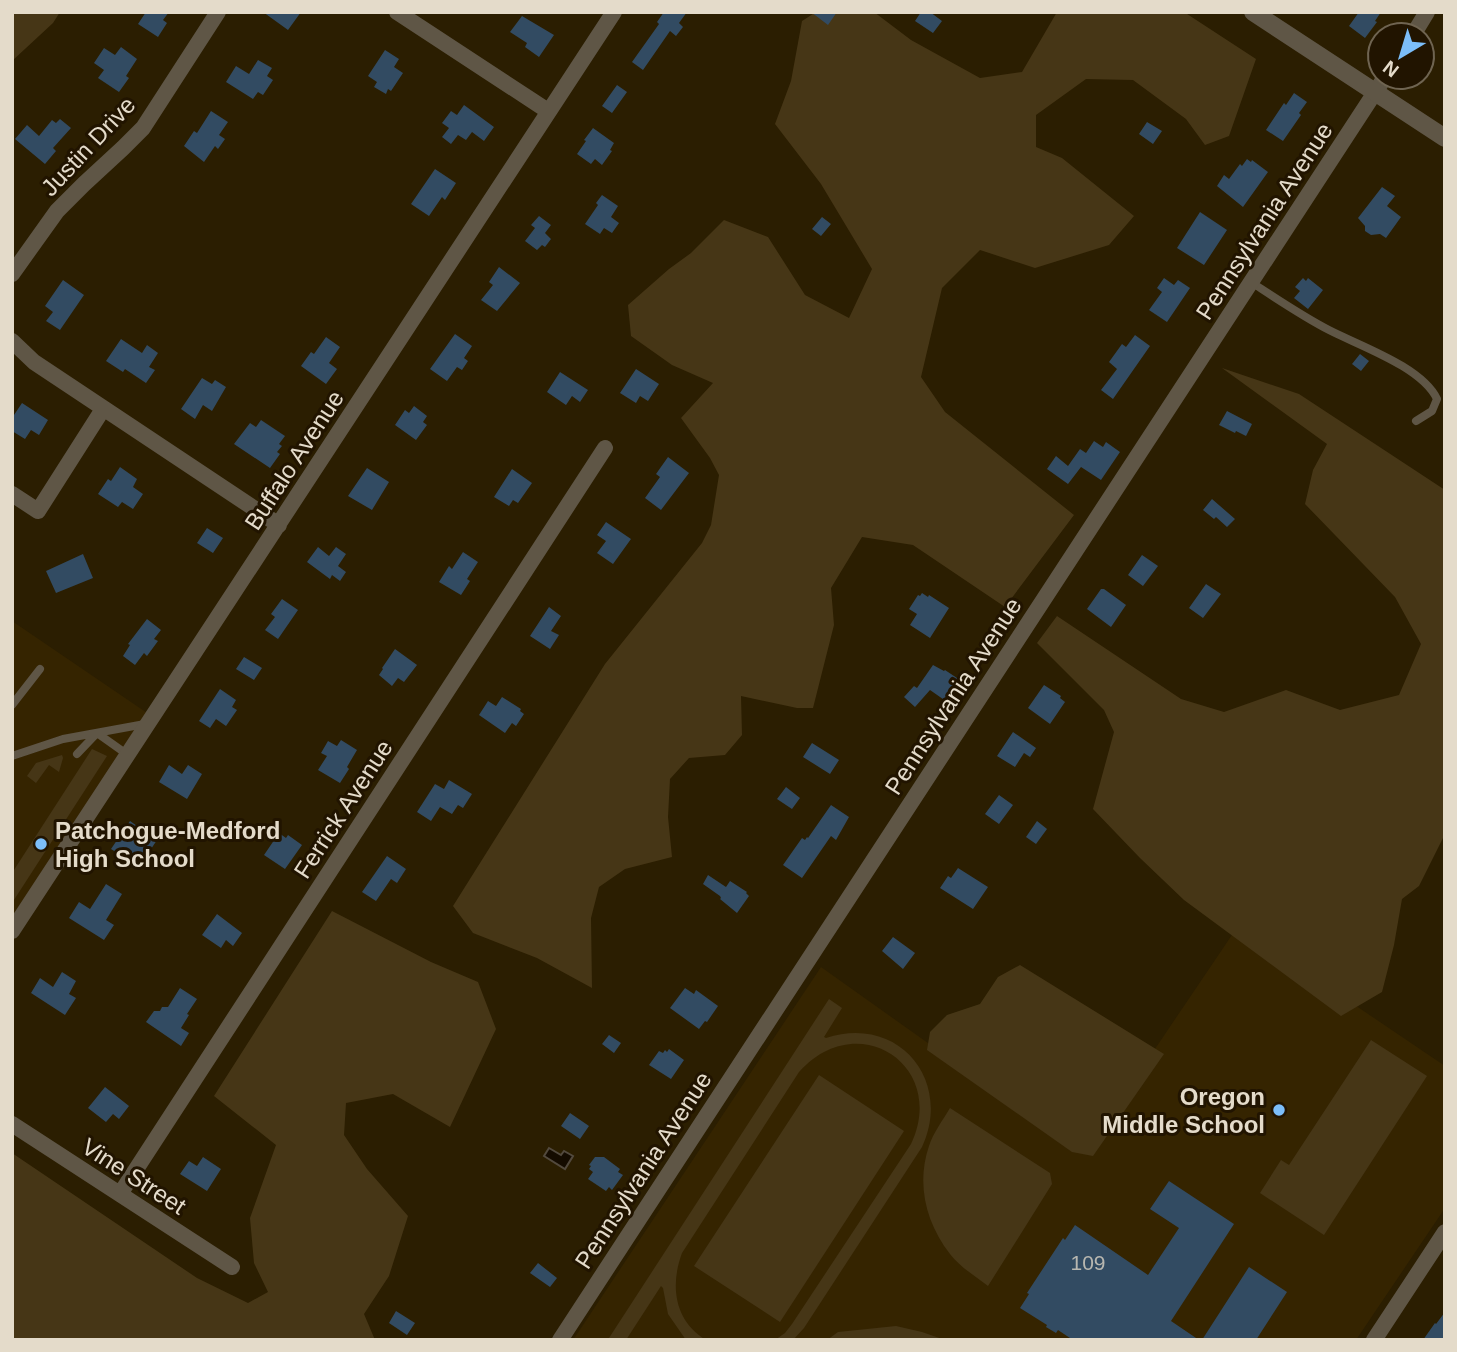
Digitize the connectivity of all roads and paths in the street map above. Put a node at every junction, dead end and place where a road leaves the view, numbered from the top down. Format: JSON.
{"nodes":[{"id":1,"x":218,"y":12,"type":"edge"},
{"id":2,"x":397,"y":12,"type":"edge"},
{"id":3,"x":614,"y":12,"type":"edge"},
{"id":4,"x":1253,"y":12,"type":"edge"},
{"id":5,"x":1366,"y":76,"type":"edge"},
{"id":6,"x":1375,"y":91,"type":"edge"},
{"id":7,"x":1388,"y":91,"type":"edge"},
{"id":8,"x":548,"y":111,"type":"junction"},
{"id":9,"x":1445,"y":138,"type":"edge"},
{"id":10,"x":12,"y":274,"type":"edge"},
{"id":11,"x":1251,"y":282,"type":"junction"},
{"id":12,"x":12,"y":341,"type":"edge"},
{"id":13,"x":103,"y":409,"type":"junction"},
{"id":14,"x":1416,"y":421,"type":"dead end"},
{"id":15,"x":605,"y":448,"type":"dead end"},
{"id":16,"x":12,"y":494,"type":"edge"},
{"id":17,"x":279,"y":525,"type":"junction"},
{"id":18,"x":40,"y":669,"type":"dead end"},
{"id":19,"x":12,"y":705,"type":"edge"},
{"id":20,"x":149,"y":724,"type":"junction"},
{"id":21,"x":97,"y":733,"type":"junction"},
{"id":22,"x":77,"y":754,"type":"dead end"},
{"id":23,"x":128,"y":755,"type":"junction"},
{"id":24,"x":12,"y":756,"type":"edge"},
{"id":25,"x":12,"y":932,"type":"edge"},
{"id":26,"x":12,"y":1124,"type":"edge"},
{"id":27,"x":120,"y":1194,"type":"junction"},
{"id":28,"x":1445,"y":1232,"type":"edge"},
{"id":29,"x":232,"y":1267,"type":"dead end"},
{"id":30,"x":560,"y":1340,"type":"edge"},
{"id":31,"x":1374,"y":1340,"type":"edge"}],
"edges":[{"from":1,"to":10,"type":"street","name":"Justin Drive"},
{"from":2,"to":8,"type":"street"},
{"from":3,"to":8,"type":"street","name":"Buffalo Avenue"},
{"from":4,"to":5,"type":"street"},
{"from":6,"to":11,"type":"street","name":"Pennsylvania Avenue"},
{"from":7,"to":9,"type":"street"},
{"from":8,"to":17,"type":"street","name":"Buffalo Avenue"},
{"from":11,"to":14,"type":"lane"},
{"from":11,"to":30,"type":"street","name":"Pennsylvania Avenue"},
{"from":12,"to":13,"type":"street"},
{"from":13,"to":16,"type":"street"},
{"from":13,"to":17,"type":"street"},
{"from":15,"to":27,"type":"street","name":"Ferrick Avenue"},
{"from":17,"to":20,"type":"street","name":"Buffalo Avenue"},
{"from":18,"to":19,"type":"lane"},
{"from":20,"to":21,"type":"lane"},
{"from":20,"to":23,"type":"street","name":"Buffalo Avenue"},
{"from":21,"to":22,"type":"lane"},
{"from":21,"to":23,"type":"lane"},
{"from":21,"to":24,"type":"lane"},
{"from":23,"to":25,"type":"street","name":"Buffalo Avenue"},
{"from":26,"to":27,"type":"street","name":"Vine Street"},
{"from":27,"to":29,"type":"street","name":"Vine Street"},
{"from":28,"to":31,"type":"street"}]}
